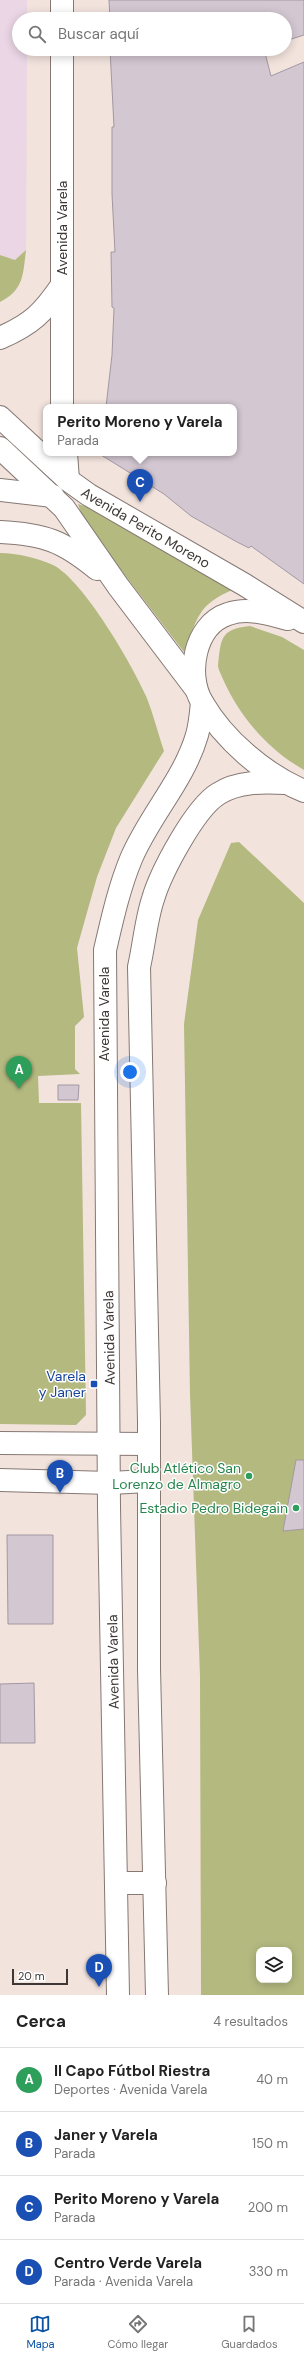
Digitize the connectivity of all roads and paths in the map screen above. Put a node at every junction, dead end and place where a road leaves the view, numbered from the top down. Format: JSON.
{"nodes":[{"id":1,"x":62,"y":0,"type":"edge"},
{"id":2,"x":62,"y":12,"type":"edge"},
{"id":3,"x":62,"y":56,"type":"edge"},
{"id":4,"x":62,"y":285,"type":"junction"},
{"id":5,"x":0,"y":338,"type":"edge"},
{"id":6,"x":62,"y":404,"type":"edge"},
{"id":7,"x":0,"y":417,"type":"edge"},
{"id":8,"x":3,"y":451,"type":"edge"},
{"id":9,"x":66,"y":456,"type":"edge"},
{"id":10,"x":68,"y":480,"type":"junction"},
{"id":11,"x":0,"y":486,"type":"edge"},
{"id":12,"x":0,"y":490,"type":"edge"},
{"id":13,"x":53,"y":496,"type":"junction"},
{"id":14,"x":0,"y":532,"type":"edge"},
{"id":15,"x":118,"y":586,"type":"junction"},
{"id":16,"x":304,"y":623,"type":"edge"},
{"id":17,"x":199,"y":696,"type":"junction"},
{"id":18,"x":295,"y":787,"type":"edge"},
{"id":19,"x":0,"y":1443,"type":"edge"},
{"id":20,"x":149,"y":1444,"type":"junction"},
{"id":21,"x":109,"y":1445,"type":"junction"},
{"id":22,"x":0,"y":1480,"type":"edge"},
{"id":23,"x":148,"y":1481,"type":"junction"},
{"id":24,"x":110,"y":1483,"type":"junction"},
{"id":25,"x":116,"y":1883,"type":"junction"},
{"id":26,"x":155,"y":1883,"type":"junction"},
{"id":27,"x":118,"y":1995,"type":"edge"},
{"id":28,"x":157,"y":1995,"type":"edge"}],
"edges":[{"from":1,"to":2,"type":"main road"},
{"from":3,"to":4,"type":"main road","name":"Avenida Varela"},
{"from":4,"to":5,"type":"main road"},
{"from":4,"to":6,"type":"main road","name":"Avenida Varela"},
{"from":7,"to":10,"type":"main road","name":"Avenida Perito Moreno"},
{"from":8,"to":11,"type":"main road"},
{"from":8,"to":13,"type":"main road","name":"Avenida Perito Moreno"},
{"from":9,"to":10,"type":"main road"},
{"from":10,"to":13,"type":"main road"},
{"from":10,"to":16,"type":"main road","name":"Avenida Perito Moreno"},
{"from":12,"to":13,"type":"main road"},
{"from":13,"to":15,"type":"main road","name":"Avenida Perito Moreno"},
{"from":14,"to":15,"type":"main road"},
{"from":15,"to":17,"type":"main road","name":"Avenida Perito Moreno"},
{"from":16,"to":17,"type":"main road","name":"Avenida Varela"},
{"from":17,"to":18,"type":"main road","name":"Avenida Perito Moreno"},
{"from":17,"to":21,"type":"main road","name":"Avenida Varela"},
{"from":18,"to":20,"type":"main road"},
{"from":19,"to":21,"type":"main road"},
{"from":20,"to":21,"type":"main road"},
{"from":20,"to":23,"type":"main road"},
{"from":21,"to":24,"type":"main road","name":"Avenida Varela"},
{"from":22,"to":24,"type":"main road"},
{"from":23,"to":24,"type":"main road"},
{"from":23,"to":26,"type":"main road"},
{"from":24,"to":25,"type":"main road","name":"Avenida Varela"},
{"from":25,"to":26,"type":"main road"},
{"from":25,"to":27,"type":"main road","name":"Avenida Varela"},
{"from":26,"to":28,"type":"main road"}]}
